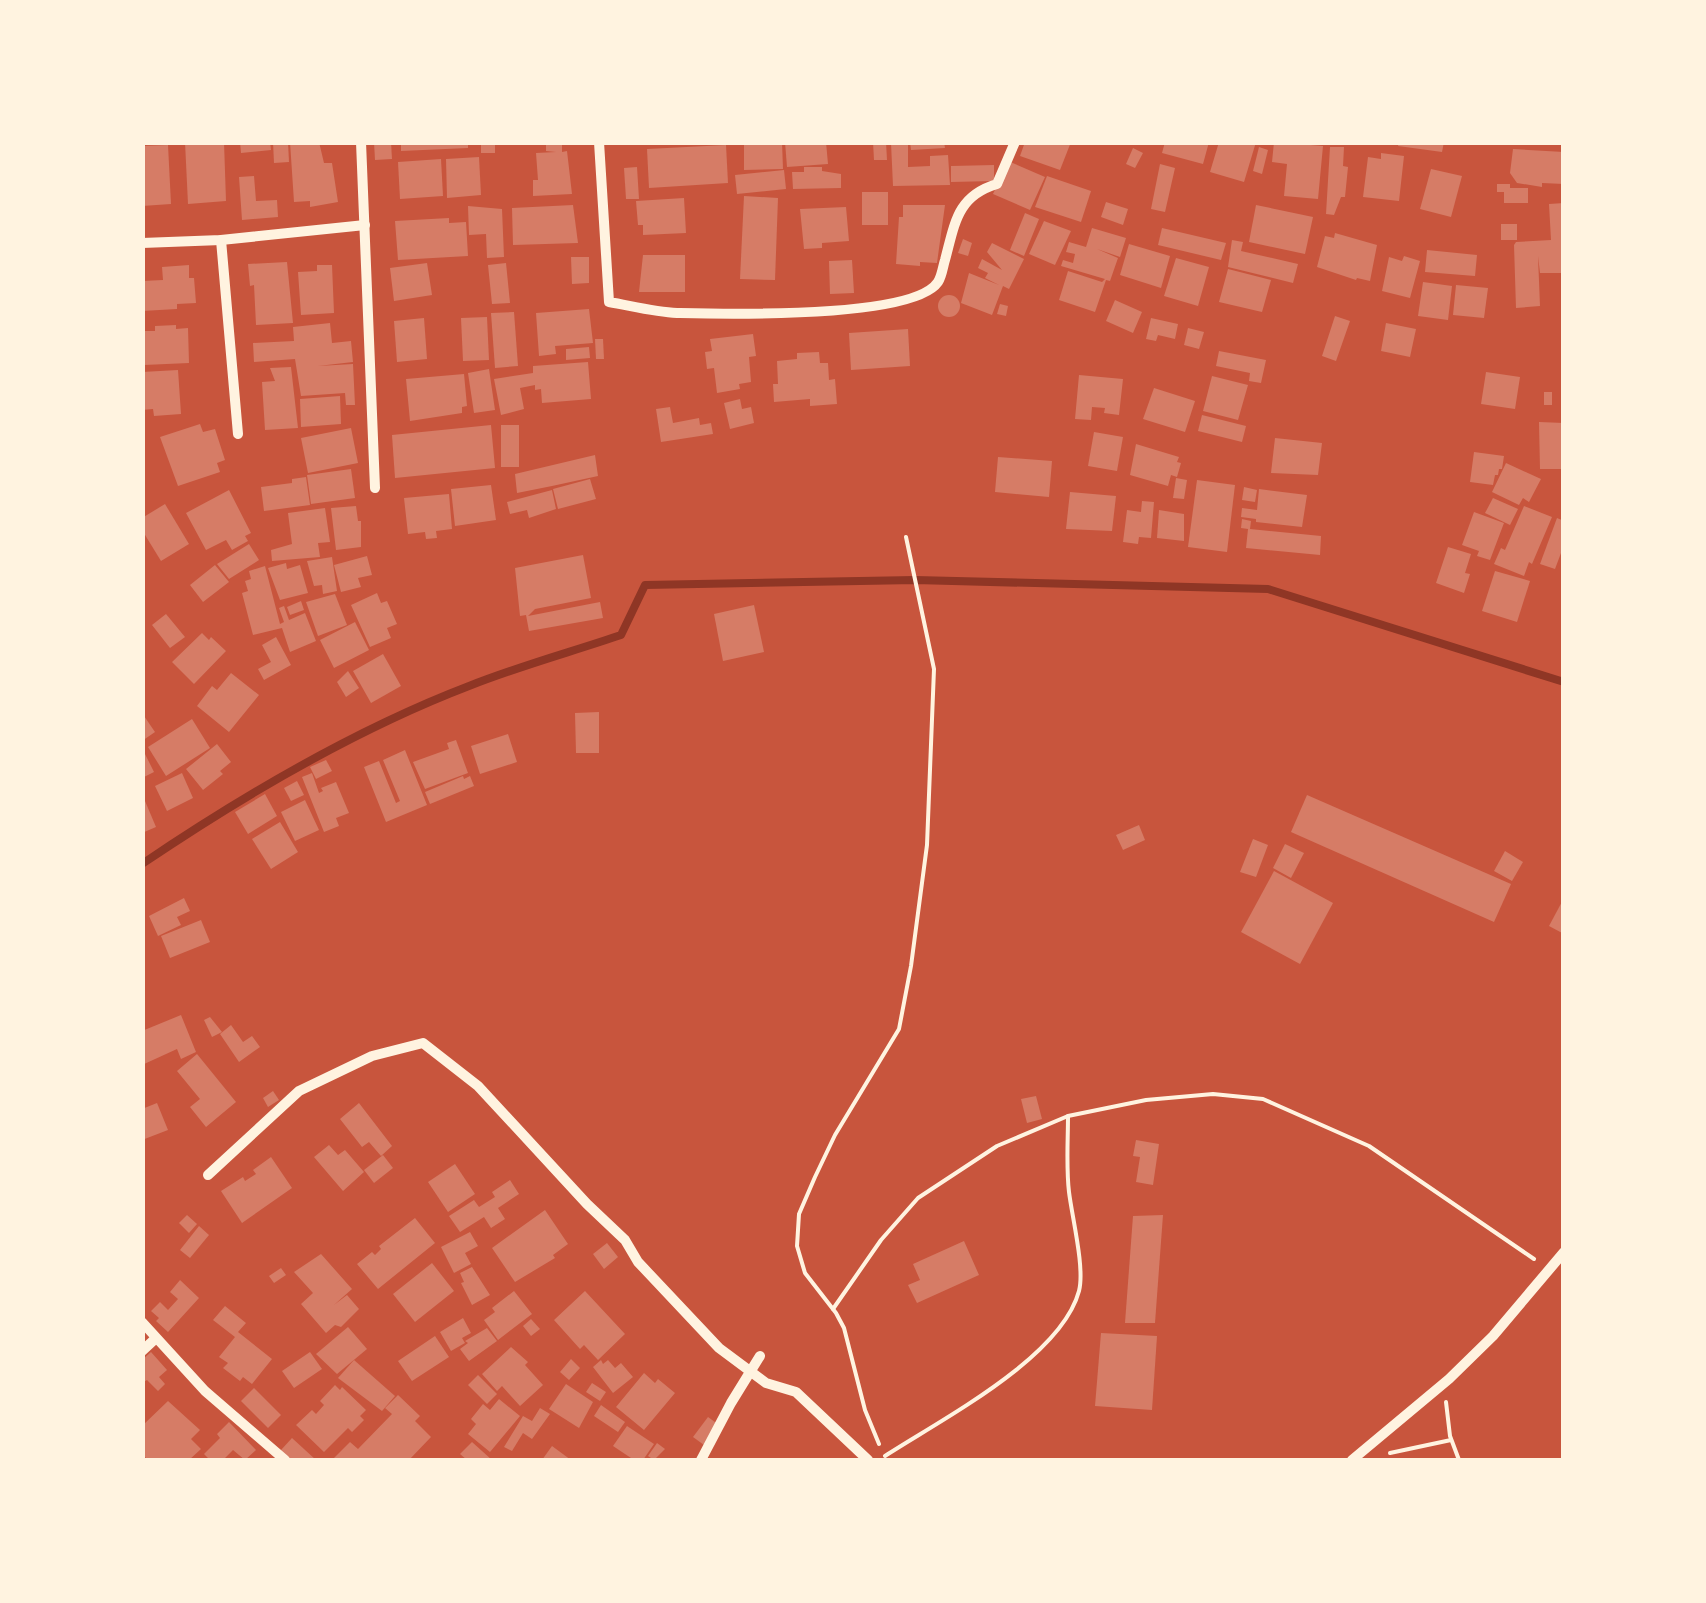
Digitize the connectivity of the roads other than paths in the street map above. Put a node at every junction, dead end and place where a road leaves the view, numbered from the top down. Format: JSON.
{"nodes":[{"id":1,"x":361,"y":142,"type":"edge"},
{"id":2,"x":600,"y":142,"type":"edge"},
{"id":3,"x":1014,"y":142,"type":"edge"},
{"id":4,"x":364,"y":225,"type":"junction"},
{"id":5,"x":221,"y":240,"type":"junction"},
{"id":6,"x":142,"y":243,"type":"edge"},
{"id":7,"x":238,"y":434,"type":"dead end"},
{"id":8,"x":375,"y":488,"type":"dead end"},
{"id":9,"x":208,"y":1176,"type":"dead end"},
{"id":10,"x":1564,"y":1252,"type":"edge"},
{"id":11,"x":142,"y":1322,"type":"edge"},
{"id":12,"x":155,"y":1339,"type":"junction"},
{"id":13,"x":142,"y":1351,"type":"edge"},
{"id":14,"x":760,"y":1356,"type":"dead end"},
{"id":15,"x":751,"y":1370,"type":"junction"},
{"id":16,"x":1356,"y":1458,"type":"edge"},
{"id":17,"x":285,"y":1460,"type":"edge"},
{"id":18,"x":702,"y":1460,"type":"edge"},
{"id":19,"x":868,"y":1460,"type":"edge"}],
"edges":[{"from":1,"to":4,"type":"street"},
{"from":2,"to":3,"type":"street"},
{"from":4,"to":5,"type":"street"},
{"from":4,"to":8,"type":"street"},
{"from":5,"to":6,"type":"street"},
{"from":5,"to":7,"type":"street"},
{"from":9,"to":15,"type":"street"},
{"from":10,"to":16,"type":"street"},
{"from":11,"to":12,"type":"street"},
{"from":12,"to":13,"type":"street"},
{"from":12,"to":17,"type":"street"},
{"from":14,"to":15,"type":"street"},
{"from":15,"to":18,"type":"street"},
{"from":15,"to":19,"type":"street"}]}
